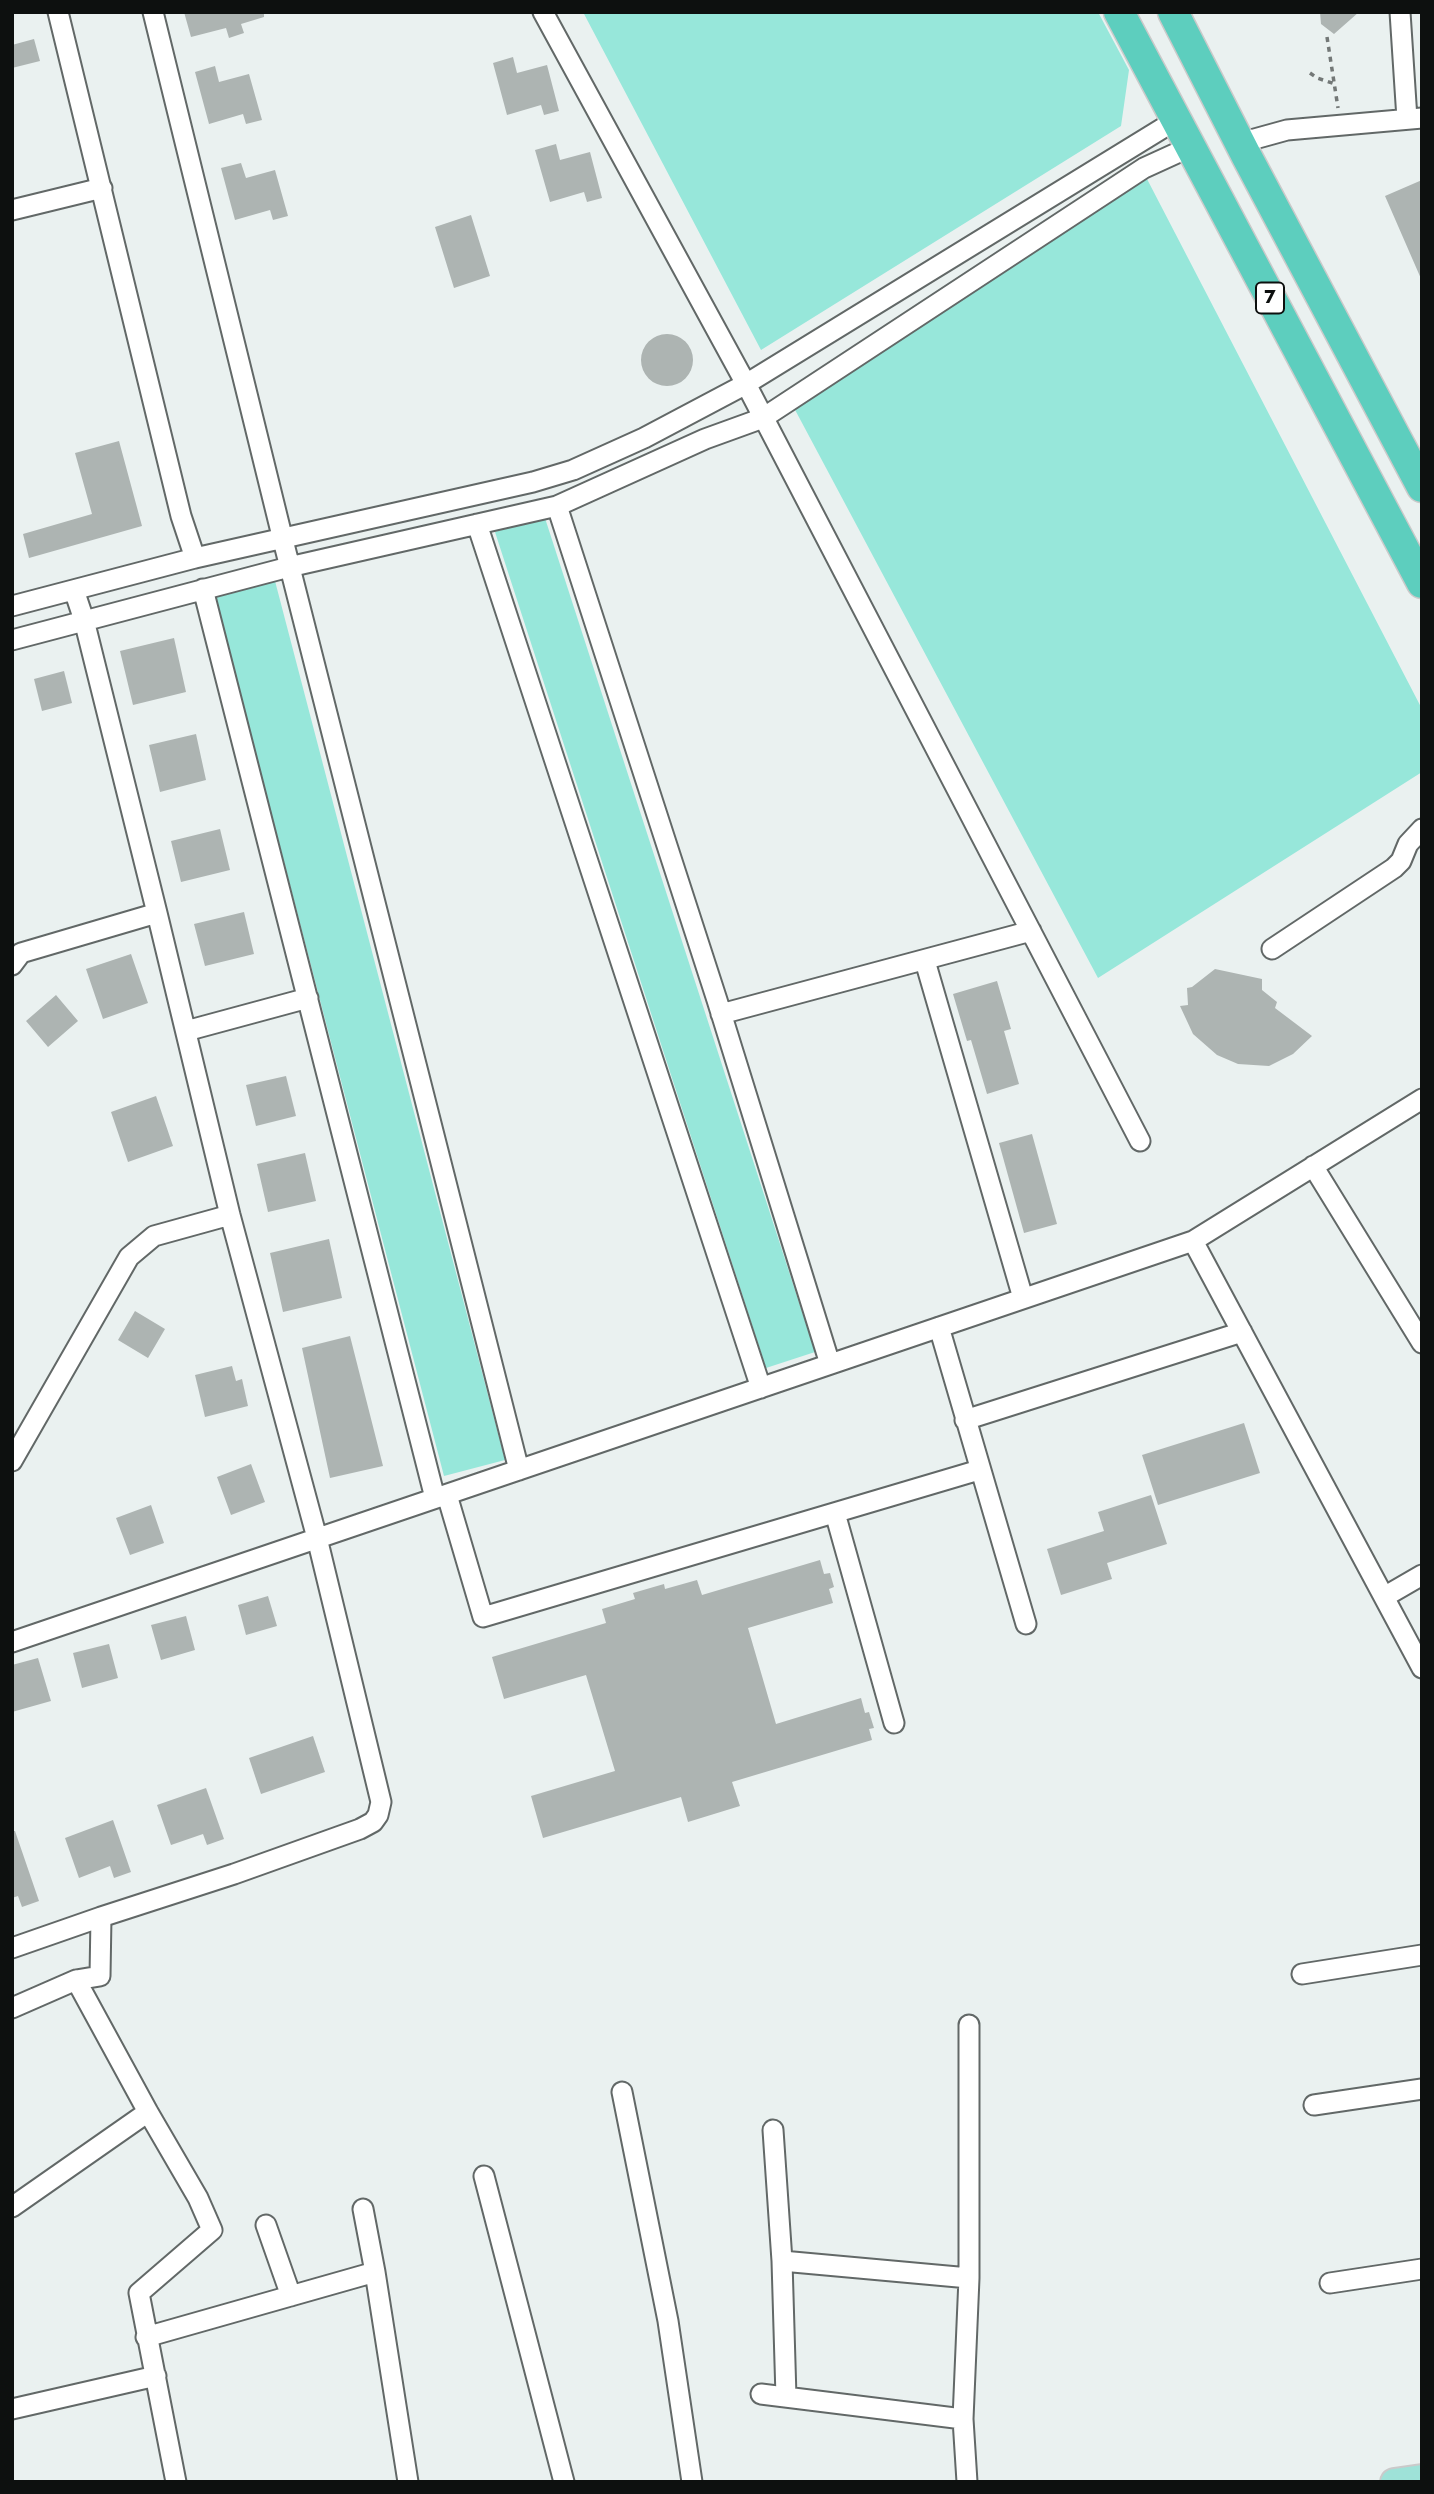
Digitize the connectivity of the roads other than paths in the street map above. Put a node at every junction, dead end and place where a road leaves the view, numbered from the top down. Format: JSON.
{"nodes":[{"id":1,"x":58,"y":12,"type":"edge"},
{"id":2,"x":153,"y":12,"type":"edge"},
{"id":3,"x":543,"y":12,"type":"edge"},
{"id":4,"x":1119,"y":12,"type":"edge"},
{"id":5,"x":1173,"y":12,"type":"edge"},
{"id":6,"x":1401,"y":12,"type":"edge"},
{"id":7,"x":1415,"y":119,"type":"edge"},
{"id":8,"x":1177,"y":120,"type":"junction"},
{"id":9,"x":1240,"y":143,"type":"junction"},
{"id":10,"x":1196,"y":159,"type":"junction"},
{"id":11,"x":102,"y":188,"type":"junction"},
{"id":12,"x":12,"y":210,"type":"edge"},
{"id":13,"x":746,"y":384,"type":"junction"},
{"id":14,"x":763,"y":418,"type":"junction"},
{"id":15,"x":1418,"y":469,"type":"edge"},
{"id":16,"x":557,"y":506,"type":"junction"},
{"id":17,"x":477,"y":524,"type":"junction"},
{"id":18,"x":283,"y":540,"type":"junction"},
{"id":19,"x":195,"y":558,"type":"junction"},
{"id":20,"x":289,"y":567,"type":"junction"},
{"id":21,"x":1422,"y":583,"type":"edge"},
{"id":22,"x":203,"y":589,"type":"junction"},
{"id":23,"x":74,"y":590,"type":"junction"},
{"id":24,"x":12,"y":606,"type":"edge"},
{"id":25,"x":84,"y":620,"type":"junction"},
{"id":26,"x":12,"y":640,"type":"edge"},
{"id":27,"x":1422,"y":829,"type":"edge"},
{"id":28,"x":157,"y":913,"type":"junction"},
{"id":29,"x":1031,"y":931,"type":"junction"},
{"id":30,"x":1272,"y":949,"type":"dead end"},
{"id":31,"x":925,"y":961,"type":"junction"},
{"id":32,"x":12,"y":965,"type":"edge"},
{"id":33,"x":307,"y":998,"type":"junction"},
{"id":34,"x":721,"y":1014,"type":"junction"},
{"id":35,"x":186,"y":1031,"type":"junction"},
{"id":36,"x":1422,"y":1099,"type":"edge"},
{"id":37,"x":1140,"y":1141,"type":"dead end"},
{"id":38,"x":1313,"y":1166,"type":"junction"},
{"id":39,"x":230,"y":1215,"type":"junction"},
{"id":40,"x":1193,"y":1241,"type":"junction"},
{"id":41,"x":1023,"y":1298,"type":"junction"},
{"id":42,"x":939,"y":1327,"type":"junction"},
{"id":43,"x":1242,"y":1332,"type":"junction"},
{"id":44,"x":1422,"y":1343,"type":"edge"},
{"id":45,"x":830,"y":1364,"type":"junction"},
{"id":46,"x":761,"y":1388,"type":"junction"},
{"id":47,"x":965,"y":1420,"type":"junction"},
{"id":48,"x":12,"y":1461,"type":"edge"},
{"id":49,"x":519,"y":1470,"type":"junction"},
{"id":50,"x":979,"y":1470,"type":"junction"},
{"id":51,"x":441,"y":1496,"type":"junction"},
{"id":52,"x":835,"y":1513,"type":"junction"},
{"id":53,"x":317,"y":1538,"type":"junction"},
{"id":54,"x":1422,"y":1575,"type":"edge"},
{"id":55,"x":1384,"y":1597,"type":"junction"},
{"id":56,"x":1026,"y":1624,"type":"dead end"},
{"id":57,"x":12,"y":1642,"type":"edge"},
{"id":58,"x":1422,"y":1668,"type":"edge"},
{"id":59,"x":894,"y":1723,"type":"dead end"},
{"id":60,"x":100,"y":1917,"type":"junction"},
{"id":61,"x":12,"y":1948,"type":"edge"},
{"id":62,"x":1422,"y":1955,"type":"edge"},
{"id":63,"x":1302,"y":1974,"type":"dead end"},
{"id":64,"x":76,"y":1980,"type":"junction"},
{"id":65,"x":12,"y":2008,"type":"edge"},
{"id":66,"x":969,"y":2025,"type":"dead end"},
{"id":67,"x":1422,"y":2089,"type":"edge"},
{"id":68,"x":622,"y":2092,"type":"dead end"},
{"id":69,"x":1314,"y":2105,"type":"dead end"},
{"id":70,"x":148,"y":2112,"type":"junction"},
{"id":71,"x":773,"y":2130,"type":"dead end"},
{"id":72,"x":484,"y":2176,"type":"dead end"},
{"id":73,"x":12,"y":2207,"type":"edge"},
{"id":74,"x":363,"y":2209,"type":"dead end"},
{"id":75,"x":266,"y":2225,"type":"dead end"},
{"id":76,"x":782,"y":2261,"type":"junction"},
{"id":77,"x":1422,"y":2269,"type":"edge"},
{"id":78,"x":375,"y":2272,"type":"junction"},
{"id":79,"x":969,"y":2277,"type":"junction"},
{"id":80,"x":1330,"y":2283,"type":"dead end"},
{"id":81,"x":291,"y":2297,"type":"junction"},
{"id":82,"x":146,"y":2337,"type":"junction"},
{"id":83,"x":156,"y":2376,"type":"junction"},
{"id":84,"x":761,"y":2394,"type":"dead end"},
{"id":85,"x":786,"y":2397,"type":"junction"},
{"id":86,"x":12,"y":2409,"type":"edge"},
{"id":87,"x":963,"y":2419,"type":"junction"},
{"id":88,"x":1422,"y":2477,"type":"edge"},
{"id":89,"x":176,"y":2482,"type":"edge"},
{"id":90,"x":408,"y":2482,"type":"edge"},
{"id":91,"x":564,"y":2482,"type":"edge"},
{"id":92,"x":692,"y":2482,"type":"edge"},
{"id":93,"x":967,"y":2482,"type":"edge"},
{"id":94,"x":1394,"y":2482,"type":"edge"}],
"edges":[{"from":1,"to":11,"type":"street"},
{"from":2,"to":18,"type":"street"},
{"from":3,"to":13,"type":"street"},
{"from":4,"to":8,"type":"highway","number":"7"},
{"from":5,"to":9,"type":"highway","number":"7"},
{"from":6,"to":7,"type":"street"},
{"from":7,"to":9,"type":"street"},
{"from":8,"to":10,"type":"highway","number":"7"},
{"from":8,"to":13,"type":"street"},
{"from":9,"to":10,"type":"highway"},
{"from":9,"to":15,"type":"highway","number":"7"},
{"from":10,"to":14,"type":"street"},
{"from":10,"to":21,"type":"highway","number":"7"},
{"from":11,"to":12,"type":"street"},
{"from":11,"to":19,"type":"street"},
{"from":13,"to":14,"type":"street"},
{"from":13,"to":18,"type":"street"},
{"from":14,"to":16,"type":"street"},
{"from":14,"to":29,"type":"street"},
{"from":16,"to":17,"type":"street"},
{"from":16,"to":34,"type":"street"},
{"from":17,"to":20,"type":"street"},
{"from":17,"to":46,"type":"street"},
{"from":18,"to":19,"type":"street"},
{"from":18,"to":20,"type":"street"},
{"from":19,"to":23,"type":"street"},
{"from":20,"to":22,"type":"street"},
{"from":20,"to":49,"type":"street"},
{"from":22,"to":25,"type":"street"},
{"from":22,"to":33,"type":"street"},
{"from":23,"to":24,"type":"street"},
{"from":23,"to":25,"type":"street"},
{"from":25,"to":26,"type":"street"},
{"from":25,"to":28,"type":"street"},
{"from":27,"to":30,"type":"street"},
{"from":28,"to":32,"type":"street"},
{"from":28,"to":35,"type":"street"},
{"from":29,"to":31,"type":"street"},
{"from":29,"to":37,"type":"street"},
{"from":31,"to":34,"type":"street"},
{"from":31,"to":41,"type":"street"},
{"from":33,"to":35,"type":"street"},
{"from":33,"to":51,"type":"street"},
{"from":34,"to":45,"type":"street"},
{"from":35,"to":39,"type":"street"},
{"from":36,"to":38,"type":"street"},
{"from":38,"to":40,"type":"street"},
{"from":38,"to":44,"type":"street"},
{"from":39,"to":48,"type":"street"},
{"from":39,"to":53,"type":"street"},
{"from":40,"to":41,"type":"street"},
{"from":40,"to":43,"type":"street"},
{"from":41,"to":42,"type":"street"},
{"from":42,"to":45,"type":"street"},
{"from":42,"to":47,"type":"street"},
{"from":43,"to":47,"type":"street"},
{"from":43,"to":55,"type":"street"},
{"from":45,"to":46,"type":"street"},
{"from":46,"to":49,"type":"street"},
{"from":47,"to":50,"type":"street"},
{"from":49,"to":51,"type":"street"},
{"from":50,"to":52,"type":"street"},
{"from":50,"to":56,"type":"street"},
{"from":51,"to":52,"type":"street"},
{"from":51,"to":53,"type":"street"},
{"from":52,"to":59,"type":"street"},
{"from":53,"to":57,"type":"street"},
{"from":53,"to":60,"type":"street"},
{"from":54,"to":55,"type":"street"},
{"from":55,"to":58,"type":"street"},
{"from":60,"to":61,"type":"street"},
{"from":60,"to":64,"type":"street"},
{"from":62,"to":63,"type":"street"},
{"from":64,"to":65,"type":"street"},
{"from":64,"to":70,"type":"street"},
{"from":66,"to":79,"type":"street"},
{"from":67,"to":69,"type":"street"},
{"from":68,"to":92,"type":"street"},
{"from":70,"to":73,"type":"street"},
{"from":70,"to":82,"type":"street"},
{"from":71,"to":76,"type":"street"},
{"from":72,"to":91,"type":"street"},
{"from":74,"to":78,"type":"street"},
{"from":75,"to":81,"type":"street"},
{"from":76,"to":79,"type":"street"},
{"from":76,"to":85,"type":"street"},
{"from":77,"to":80,"type":"street"},
{"from":78,"to":81,"type":"street"},
{"from":78,"to":90,"type":"street"},
{"from":79,"to":87,"type":"street"},
{"from":81,"to":82,"type":"street"},
{"from":82,"to":83,"type":"street"},
{"from":83,"to":86,"type":"street"},
{"from":83,"to":89,"type":"street"},
{"from":84,"to":85,"type":"street"},
{"from":85,"to":87,"type":"street"},
{"from":87,"to":93,"type":"street"},
{"from":88,"to":94,"type":"main road"}]}
